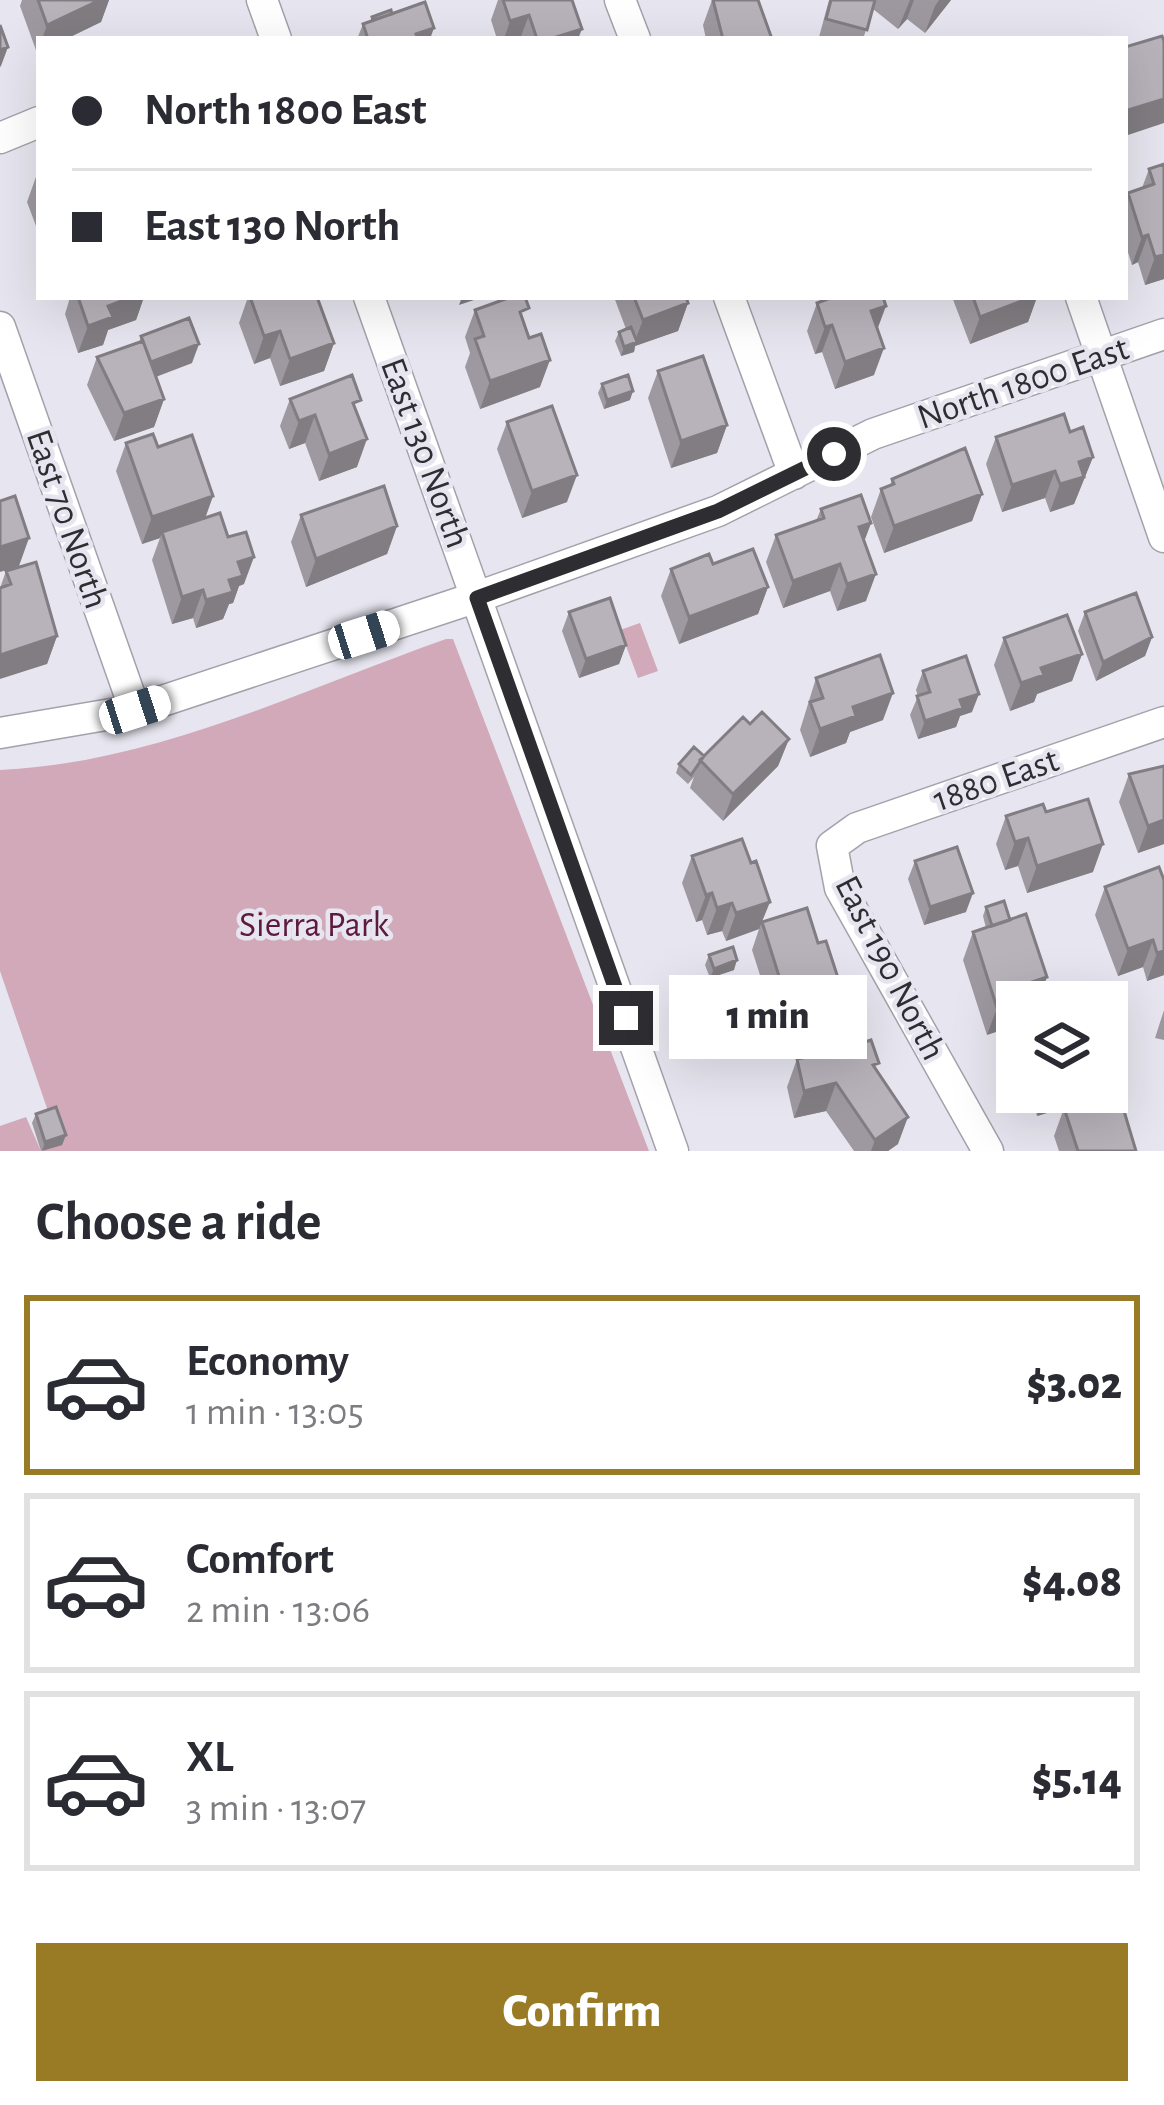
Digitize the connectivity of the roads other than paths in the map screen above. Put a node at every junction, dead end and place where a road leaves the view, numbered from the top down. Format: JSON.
{"nodes":[{"id":1,"x":262,"y":0,"type":"edge"},
{"id":2,"x":620,"y":0,"type":"edge"},
{"id":3,"x":266,"y":36,"type":"edge"},
{"id":4,"x":634,"y":36,"type":"edge"},
{"id":5,"x":36,"y":123,"type":"edge"},
{"id":6,"x":0,"y":138,"type":"edge"},
{"id":7,"x":370,"y":300,"type":"edge"},
{"id":8,"x":730,"y":300,"type":"edge"},
{"id":9,"x":1083,"y":300,"type":"edge"},
{"id":10,"x":0,"y":327,"type":"edge"},
{"id":11,"x":1164,"y":334,"type":"edge"},
{"id":12,"x":1102,"y":356,"type":"junction"},
{"id":13,"x":794,"y":474,"type":"junction"},
{"id":14,"x":1164,"y":537,"type":"edge"},
{"id":15,"x":477,"y":598,"type":"junction"},
{"id":16,"x":135,"y":710,"type":"junction"},
{"id":17,"x":1164,"y":722,"type":"edge"},
{"id":18,"x":0,"y":733,"type":"edge"},
{"id":19,"x":832,"y":846,"type":"joint"},
{"id":20,"x":673,"y":1151,"type":"edge"},
{"id":21,"x":988,"y":1151,"type":"edge"}],
"edges":[{"from":1,"to":3,"type":"street"},
{"from":2,"to":4,"type":"street"},
{"from":5,"to":6,"type":"street"},
{"from":7,"to":15,"type":"street","name":"East 130 North"},
{"from":8,"to":13,"type":"street"},
{"from":9,"to":12,"type":"street"},
{"from":10,"to":16,"type":"street","name":"East 70 North"},
{"from":11,"to":12,"type":"street","name":"North 1800 East"},
{"from":12,"to":13,"type":"street","name":"North 1800 East"},
{"from":12,"to":14,"type":"street"},
{"from":13,"to":15,"type":"street","name":"North 1800 East"},
{"from":15,"to":16,"type":"street","name":"North 1800 East"},
{"from":15,"to":20,"type":"street","name":"East 130 North"},
{"from":16,"to":18,"type":"street","name":"North 1800 East"},
{"from":17,"to":19,"type":"street","name":"1880 East"},
{"from":19,"to":21,"type":"street","name":"East 190 North"}]}
